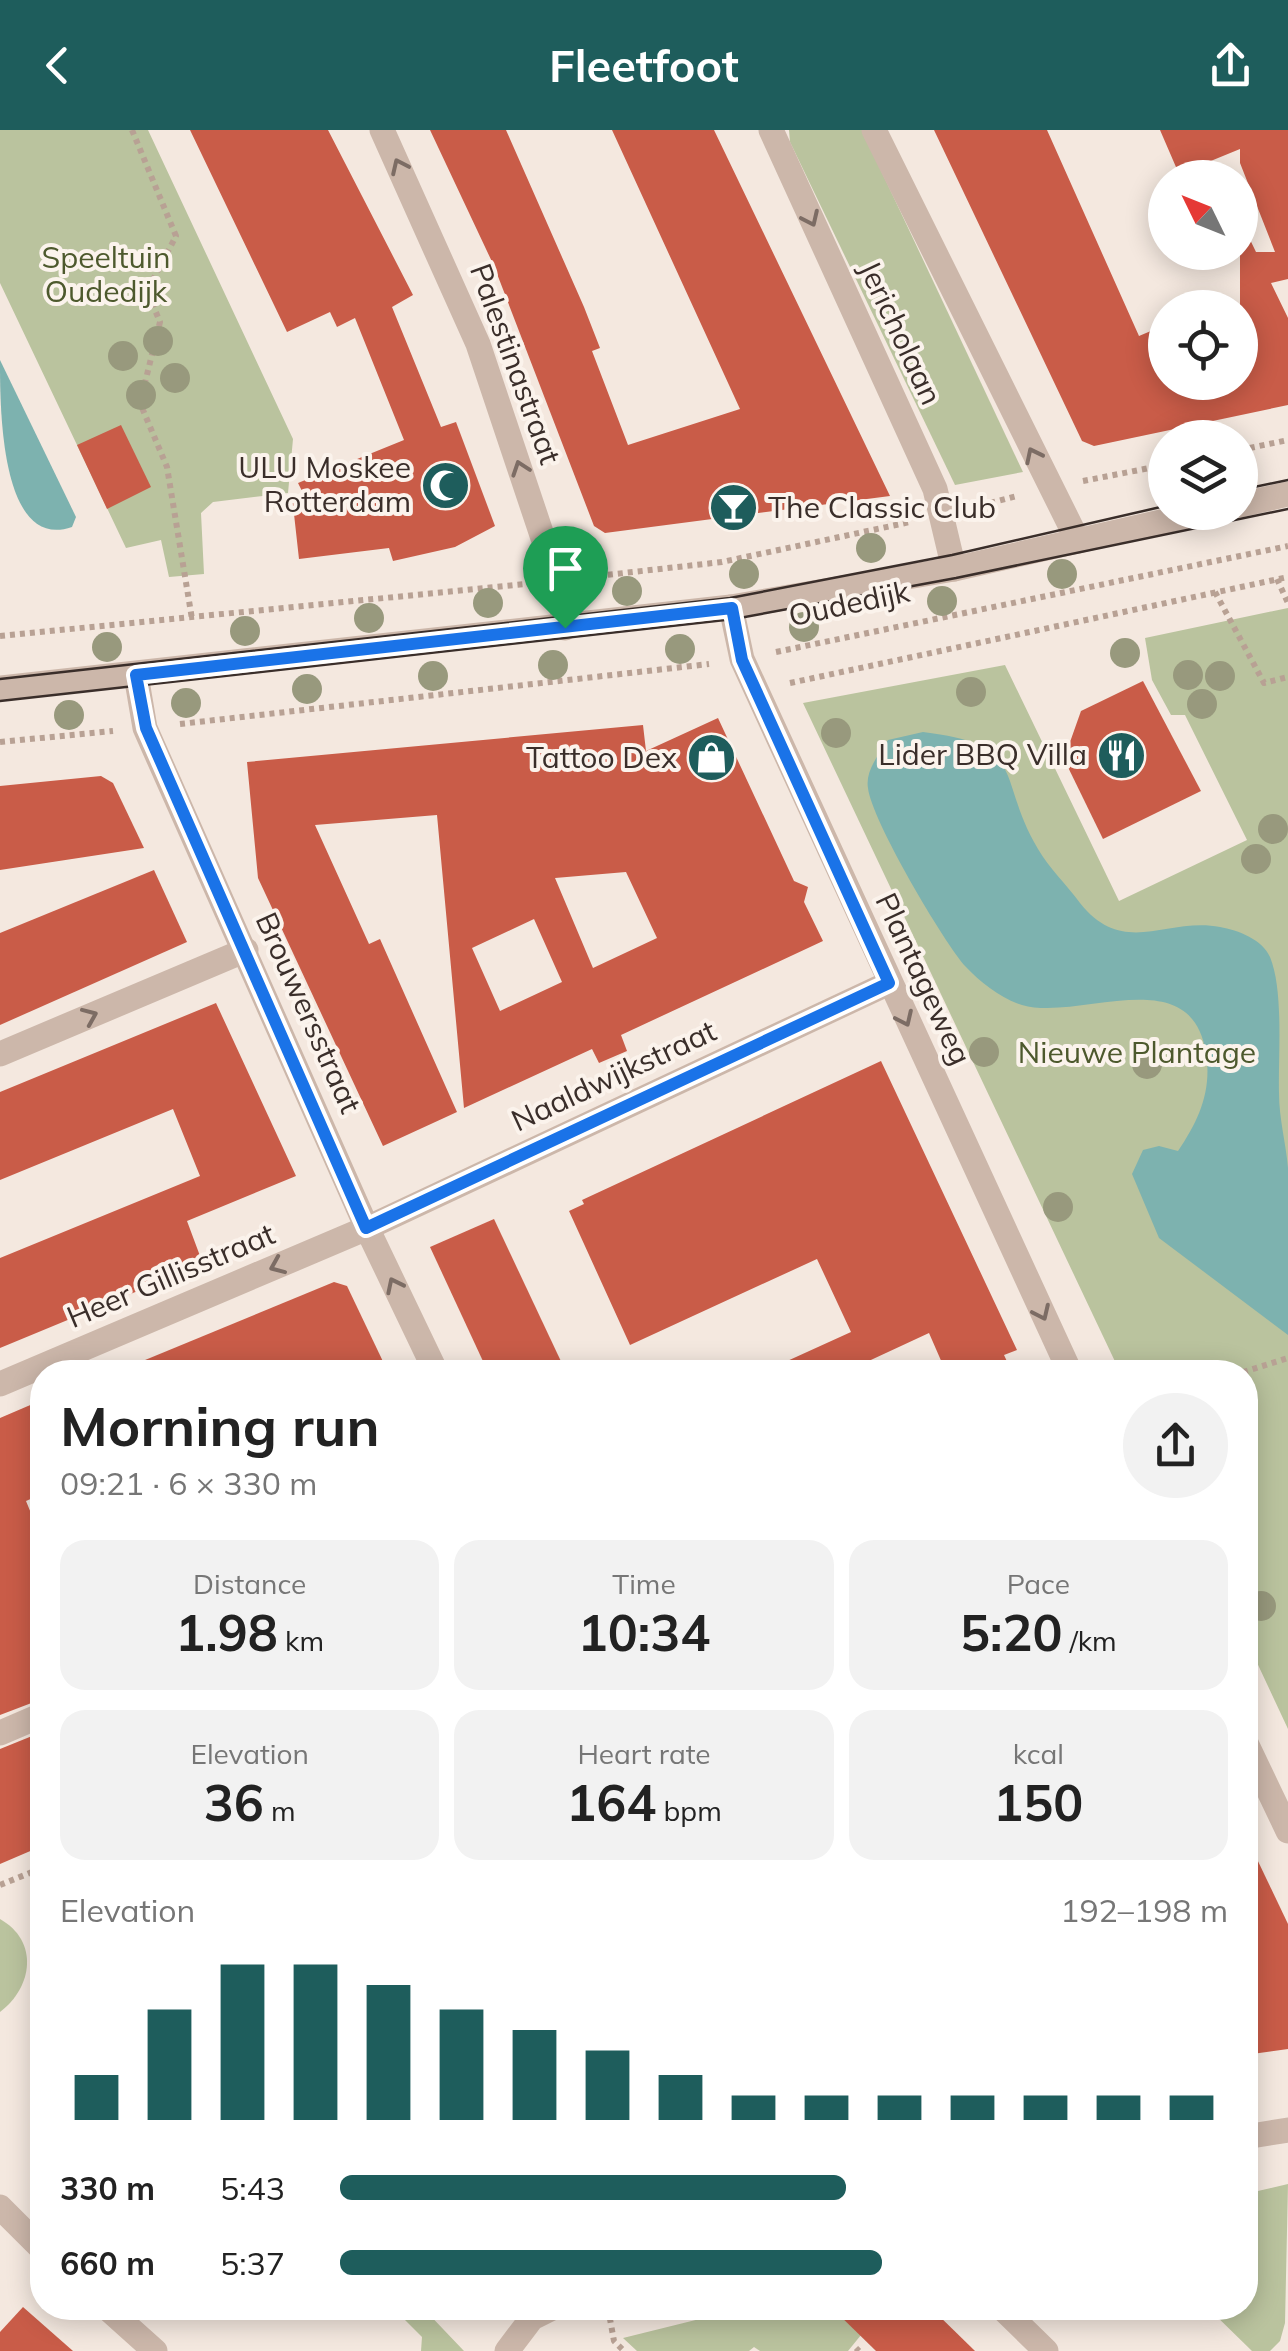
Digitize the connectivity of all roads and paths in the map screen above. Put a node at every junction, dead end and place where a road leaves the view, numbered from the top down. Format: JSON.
{"nodes":[{"id":1,"x":132,"y":130,"type":"edge"},
{"id":2,"x":382,"y":130,"type":"edge"},
{"id":3,"x":770,"y":130,"type":"edge"},
{"id":4,"x":874,"y":130,"type":"edge"},
{"id":5,"x":1288,"y":440,"type":"edge"},
{"id":6,"x":1258,"y":446,"type":"edge"},
{"id":7,"x":1288,"y":494,"type":"edge"},
{"id":8,"x":1258,"y":501,"type":"edge"},
{"id":9,"x":1148,"y":525,"type":"edge"},
{"id":10,"x":1078,"y":541,"type":"junction"},
{"id":11,"x":1288,"y":546,"type":"edge"},
{"id":12,"x":954,"y":569,"type":"junction"},
{"id":13,"x":1288,"y":577,"type":"edge"},
{"id":14,"x":1277,"y":579,"type":"junction"},
{"id":15,"x":1215,"y":592,"type":"junction"},
{"id":16,"x":1288,"y":603,"type":"edge"},
{"id":17,"x":732,"y":608,"type":"junction"},
{"id":18,"x":192,"y":619,"type":"dead end"},
{"id":19,"x":565,"y":628,"type":"junction"},
{"id":20,"x":742,"y":660,"type":"junction"},
{"id":21,"x":136,"y":675,"type":"junction"},
{"id":22,"x":1288,"y":677,"type":"edge"},
{"id":23,"x":0,"y":688,"type":"edge"},
{"id":24,"x":758,"y":690,"type":"junction"},
{"id":25,"x":146,"y":728,"type":"junction"},
{"id":26,"x":0,"y":742,"type":"edge"},
{"id":27,"x":246,"y":950,"type":"junction"},
{"id":28,"x":889,"y":983,"type":"junction"},
{"id":29,"x":0,"y":1054,"type":"edge"},
{"id":30,"x":366,"y":1228,"type":"junction"},
{"id":31,"x":1288,"y":1358,"type":"edge"},
{"id":32,"x":56,"y":1360,"type":"edge"},
{"id":33,"x":430,"y":1360,"type":"edge"},
{"id":34,"x":1064,"y":1360,"type":"edge"},
{"id":35,"x":1258,"y":1368,"type":"edge"},
{"id":36,"x":30,"y":1371,"type":"edge"},
{"id":37,"x":0,"y":1384,"type":"edge"},
{"id":38,"x":30,"y":1720,"type":"edge"},
{"id":39,"x":0,"y":1733,"type":"edge"},
{"id":40,"x":1258,"y":1768,"type":"edge"},
{"id":41,"x":1288,"y":1831,"type":"edge"},
{"id":42,"x":30,"y":1873,"type":"edge"},
{"id":43,"x":0,"y":1885,"type":"edge"},
{"id":44,"x":1288,"y":2130,"type":"edge"},
{"id":45,"x":1258,"y":2136,"type":"edge"},
{"id":46,"x":0,"y":2207,"type":"edge"},
{"id":47,"x":30,"y":2238,"type":"edge"},
{"id":48,"x":121,"y":2320,"type":"edge"},
{"id":49,"x":530,"y":2320,"type":"edge"},
{"id":50,"x":610,"y":2320,"type":"edge"},
{"id":51,"x":1014,"y":2320,"type":"edge"},
{"id":52,"x":156,"y":2351,"type":"edge"},
{"id":53,"x":507,"y":2351,"type":"edge"},
{"id":54,"x":624,"y":2351,"type":"edge"},
{"id":55,"x":1046,"y":2351,"type":"edge"}],
"edges":[{"from":1,"to":18,"type":"path"},
{"from":19,"to":2,"type":"street","name":"Palestinastraat","one_way":true},
{"from":3,"to":12,"type":"street","name":"Jericholaan","one_way":true},
{"from":10,"to":4,"type":"street","one_way":true},
{"from":5,"to":6,"type":"path"},
{"from":7,"to":8,"type":"street"},
{"from":9,"to":10,"type":"street","name":"Oudedijk"},
{"from":10,"to":12,"type":"street","name":"Oudedijk"},
{"from":11,"to":20,"type":"path","name":"Oudedijk"},
{"from":12,"to":17,"type":"street","name":"Oudedijk"},
{"from":13,"to":14,"type":"path"},
{"from":14,"to":15,"type":"path"},
{"from":14,"to":16,"type":"path"},
{"from":15,"to":22,"type":"path"},
{"from":15,"to":24,"type":"path"},
{"from":17,"to":19,"type":"street","name":"Oudedijk"},
{"from":17,"to":20,"type":"street","name":"Plantageweg"},
{"from":19,"to":21,"type":"street","name":"Oudedijk"},
{"from":20,"to":24,"type":"street","name":"Plantageweg"},
{"from":20,"to":25,"type":"path","name":"Oudedijk"},
{"from":21,"to":23,"type":"street","name":"Oudedijk"},
{"from":21,"to":25,"type":"street","name":"Brouwersstraat"},
{"from":24,"to":28,"type":"street","name":"Plantageweg"},
{"from":25,"to":26,"type":"path","name":"Oudedijk"},
{"from":25,"to":27,"type":"street","name":"Brouwersstraat"},
{"from":29,"to":27,"type":"street","one_way":true},
{"from":27,"to":30,"type":"street","name":"Brouwersstraat"},
{"from":28,"to":30,"type":"street","name":"Naaldwijkstraat"},
{"from":28,"to":34,"type":"street","name":"Plantageweg","one_way":true},
{"from":30,"to":32,"type":"street","name":"Heer Gillisstraat","one_way":true},
{"from":33,"to":30,"type":"street","name":"Brouwersstraat","one_way":true},
{"from":31,"to":35,"type":"path"},
{"from":36,"to":37,"type":"street","name":"Heer Gillisstraat","one_way":true},
{"from":38,"to":39,"type":"street"},
{"from":40,"to":41,"type":"street"},
{"from":42,"to":43,"type":"path"},
{"from":44,"to":45,"type":"street"},
{"from":46,"to":47,"type":"street"},
{"from":48,"to":52,"type":"street"},
{"from":49,"to":53,"type":"street"},
{"from":50,"to":54,"type":"path"},
{"from":51,"to":55,"type":"street"}]}
